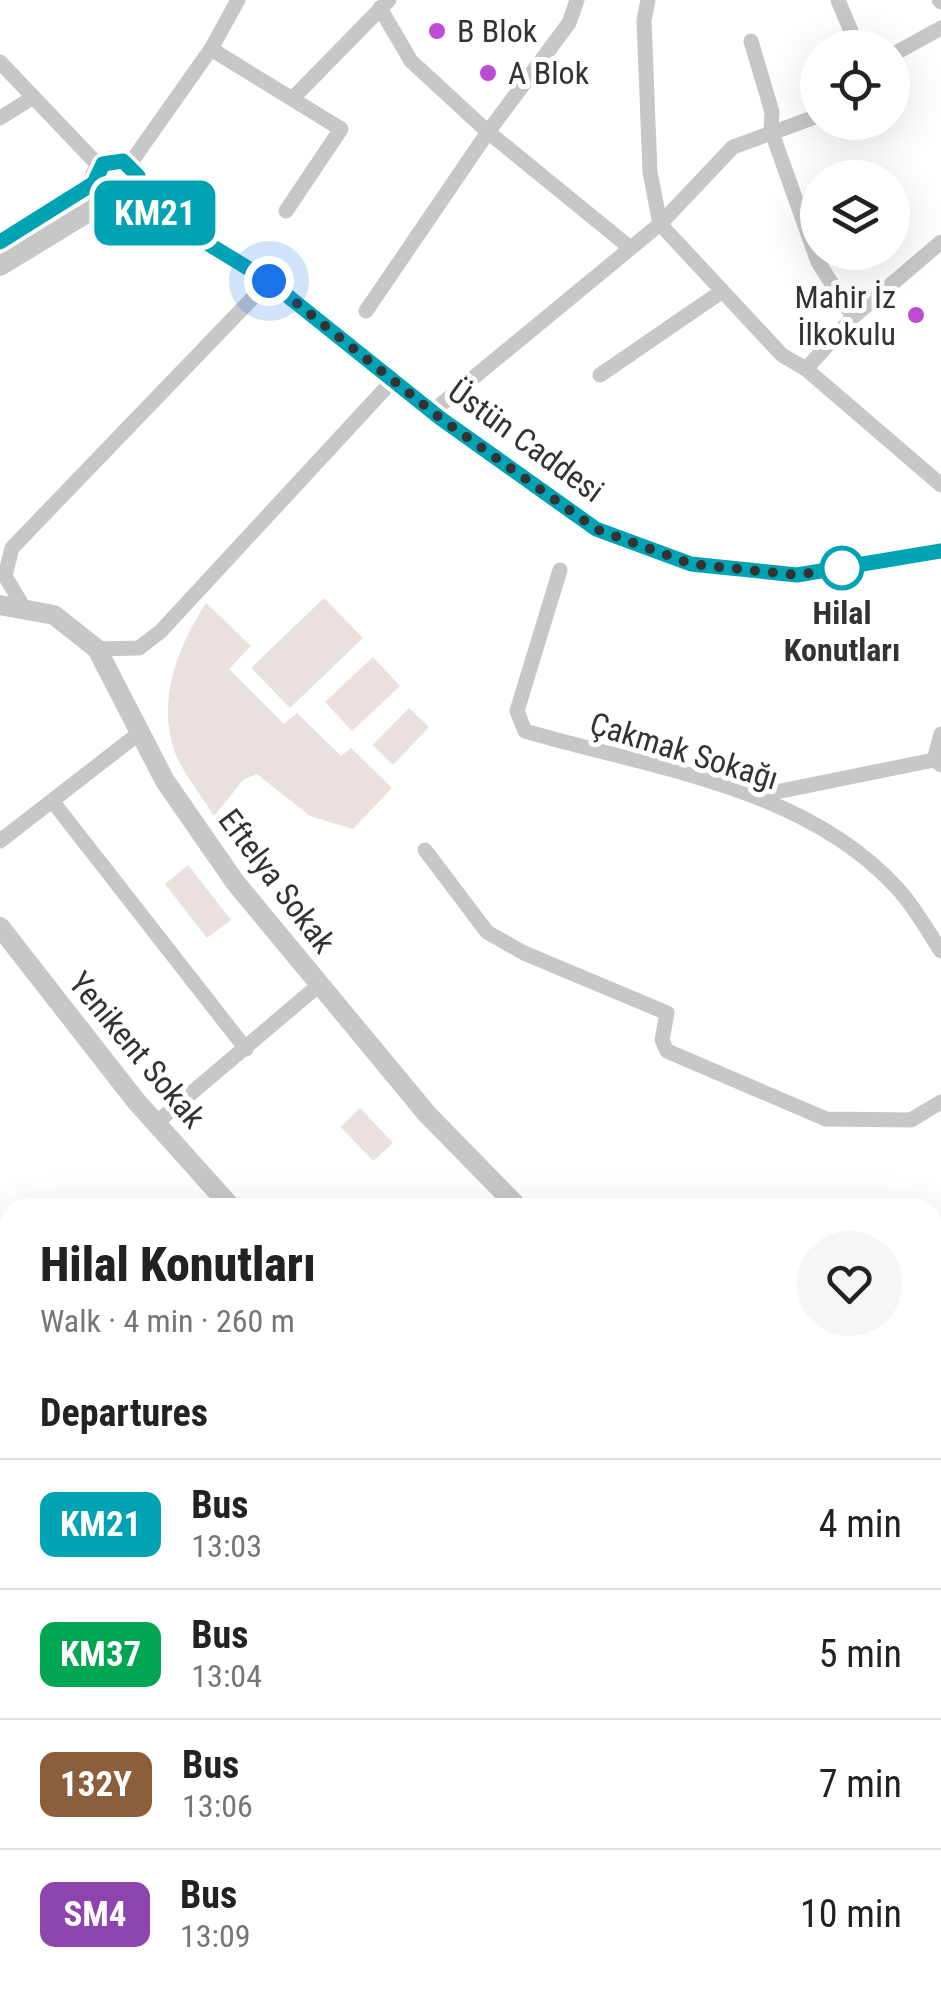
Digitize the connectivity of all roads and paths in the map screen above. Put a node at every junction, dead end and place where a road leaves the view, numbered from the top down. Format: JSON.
{"nodes":[{"id":1,"x":238,"y":0,"type":"edge"},
{"id":2,"x":577,"y":0,"type":"edge"},
{"id":3,"x":648,"y":0,"type":"edge"},
{"id":4,"x":838,"y":0,"type":"edge"},
{"id":5,"x":385,"y":4,"type":"edge"},
{"id":6,"x":941,"y":28,"type":"edge"},
{"id":7,"x":850,"y":30,"type":"edge"},
{"id":8,"x":751,"y":41,"type":"dead end"},
{"id":9,"x":910,"y":46,"type":"edge"},
{"id":10,"x":211,"y":49,"type":"junction"},
{"id":11,"x":0,"y":62,"type":"edge"},
{"id":12,"x":294,"y":97,"type":"junction"},
{"id":13,"x":32,"y":98,"type":"junction"},
{"id":14,"x":0,"y":118,"type":"edge"},
{"id":15,"x":800,"y":121,"type":"edge"},
{"id":16,"x":771,"y":130,"type":"junction"},
{"id":17,"x":488,"y":132,"type":"junction"},
{"id":18,"x":129,"y":165,"type":"junction"},
{"id":19,"x":97,"y":175,"type":"junction"},
{"id":20,"x":133,"y":198,"type":"junction"},
{"id":21,"x":104,"y":202,"type":"junction"},
{"id":22,"x":286,"y":210,"type":"dead end"},
{"id":23,"x":660,"y":224,"type":"junction"},
{"id":24,"x":0,"y":242,"type":"edge"},
{"id":25,"x":941,"y":242,"type":"edge"},
{"id":26,"x":628,"y":246,"type":"junction"},
{"id":27,"x":0,"y":266,"type":"edge"},
{"id":28,"x":269,"y":281,"type":"junction"},
{"id":29,"x":720,"y":292,"type":"junction"},
{"id":30,"x":366,"y":311,"type":"dead end"},
{"id":31,"x":853,"y":318,"type":"junction"},
{"id":32,"x":806,"y":369,"type":"junction"},
{"id":33,"x":600,"y":374,"type":"dead end"},
{"id":34,"x":395,"y":378,"type":"junction"},
{"id":35,"x":432,"y":411,"type":"junction"},
{"id":36,"x":941,"y":485,"type":"edge"},
{"id":37,"x":941,"y":551,"type":"edge"},
{"id":38,"x":560,"y":570,"type":"dead end"},
{"id":39,"x":0,"y":605,"type":"edge"},
{"id":40,"x":24,"y":608,"type":"junction"},
{"id":41,"x":97,"y":649,"type":"junction"},
{"id":42,"x":142,"y":730,"type":"junction"},
{"id":43,"x":941,"y":734,"type":"edge"},
{"id":44,"x":938,"y":763,"type":"edge"},
{"id":45,"x":756,"y":796,"type":"junction"},
{"id":46,"x":53,"y":802,"type":"junction"},
{"id":47,"x":0,"y":841,"type":"edge"},
{"id":48,"x":425,"y":850,"type":"dead end"},
{"id":49,"x":0,"y":927,"type":"edge"},
{"id":50,"x":941,"y":951,"type":"edge"},
{"id":51,"x":320,"y":985,"type":"junction"},
{"id":52,"x":246,"y":1049,"type":"junction"},
{"id":53,"x":941,"y":1102,"type":"edge"},
{"id":54,"x":156,"y":1123,"type":"junction"},
{"id":55,"x":223,"y":1198,"type":"edge"},
{"id":56,"x":509,"y":1198,"type":"edge"}],
"edges":[{"from":1,"to":10,"type":"street"},
{"from":2,"to":17,"type":"street"},
{"from":3,"to":23,"type":"street"},
{"from":4,"to":7,"type":"street"},
{"from":5,"to":12,"type":"street"},
{"from":5,"to":17,"type":"street"},
{"from":6,"to":9,"type":"street"},
{"from":8,"to":16,"type":"street"},
{"from":10,"to":12,"type":"street"},
{"from":10,"to":18,"type":"street"},
{"from":11,"to":13,"type":"street"},
{"from":12,"to":22,"type":"street"},
{"from":13,"to":14,"type":"street"},
{"from":13,"to":19,"type":"street"},
{"from":15,"to":16,"type":"street"},
{"from":16,"to":23,"type":"street"},
{"from":16,"to":31,"type":"street"},
{"from":17,"to":26,"type":"street"},
{"from":17,"to":30,"type":"street"},
{"from":18,"to":19,"type":"street"},
{"from":18,"to":20,"type":"street"},
{"from":19,"to":21,"type":"street"},
{"from":19,"to":24,"type":"street"},
{"from":20,"to":21,"type":"street"},
{"from":20,"to":28,"type":"street","name":"Üstün Caddesi"},
{"from":21,"to":27,"type":"street"},
{"from":23,"to":26,"type":"street"},
{"from":23,"to":29,"type":"street"},
{"from":25,"to":31,"type":"street"},
{"from":26,"to":35,"type":"street"},
{"from":28,"to":34,"type":"street","name":"Üstün Caddesi"},
{"from":28,"to":40,"type":"street"},
{"from":29,"to":32,"type":"street"},
{"from":29,"to":33,"type":"street"},
{"from":31,"to":32,"type":"street"},
{"from":32,"to":36,"type":"street"},
{"from":34,"to":35,"type":"street","name":"Üstün Caddesi"},
{"from":34,"to":41,"type":"street"},
{"from":35,"to":37,"type":"street","name":"Üstün Caddesi"},
{"from":38,"to":45,"type":"street","name":"Çakmak Sokağı"},
{"from":39,"to":40,"type":"street","name":"Eftelya Sokak"},
{"from":40,"to":41,"type":"street","name":"Eftelya Sokak"},
{"from":41,"to":42,"type":"street","name":"Eftelya Sokak"},
{"from":42,"to":46,"type":"street"},
{"from":42,"to":51,"type":"street","name":"Eftelya Sokak"},
{"from":43,"to":44,"type":"street"},
{"from":44,"to":45,"type":"street"},
{"from":45,"to":50,"type":"street","name":"Çakmak Sokağı"},
{"from":46,"to":47,"type":"street"},
{"from":46,"to":52,"type":"street"},
{"from":48,"to":53,"type":"street"},
{"from":49,"to":54,"type":"street","name":"Yenikent Sokak"},
{"from":51,"to":52,"type":"street"},
{"from":51,"to":56,"type":"street","name":"Eftelya Sokak"},
{"from":52,"to":54,"type":"street"},
{"from":54,"to":55,"type":"street","name":"Yenikent Sokak"}]}
